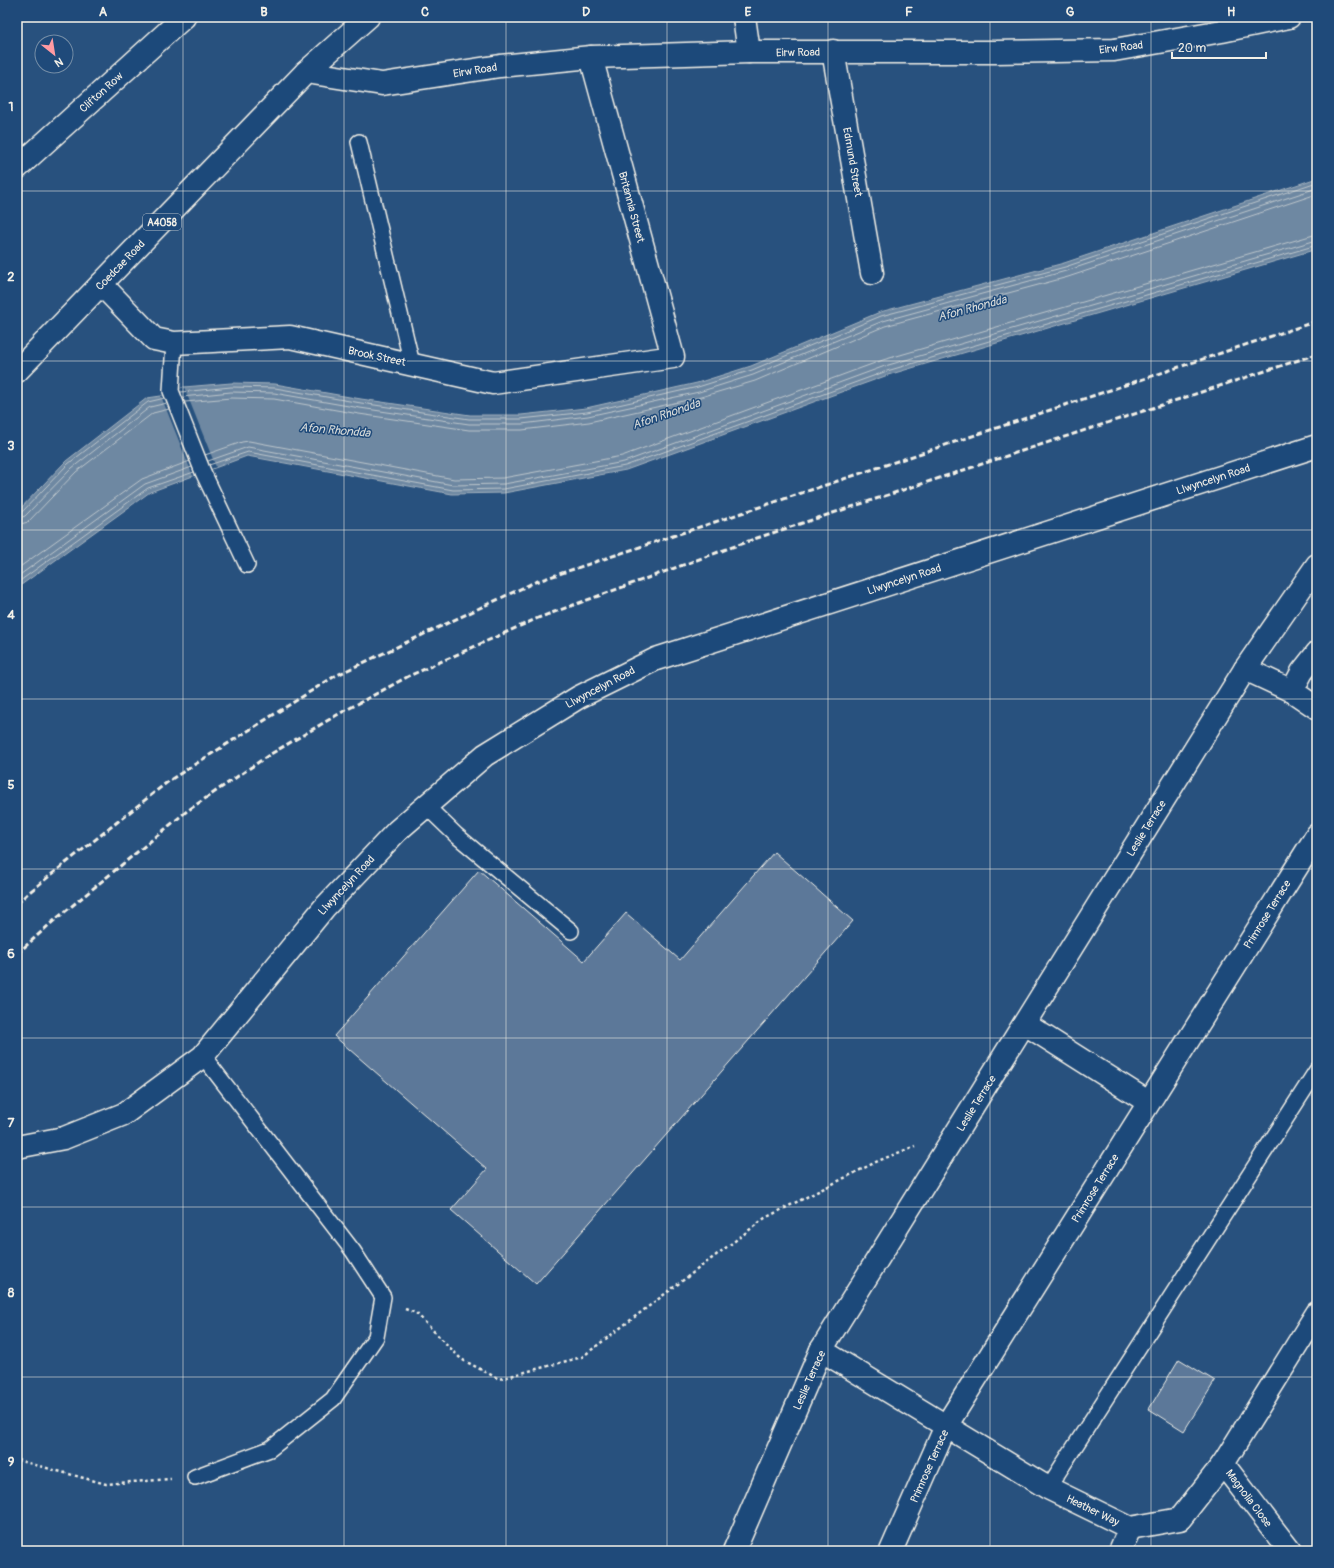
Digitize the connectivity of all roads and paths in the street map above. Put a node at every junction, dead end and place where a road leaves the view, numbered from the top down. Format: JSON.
{"nodes":[{"id":1,"x":184,"y":17,"type":"edge"},
{"id":2,"x":368,"y":17,"type":"edge"},
{"id":3,"x":744,"y":17,"type":"edge"},
{"id":4,"x":1289,"y":17,"type":"edge"},
{"id":5,"x":834,"y":51,"type":"junction"},
{"id":6,"x":749,"y":52,"type":"junction"},
{"id":7,"x":591,"y":57,"type":"junction"},
{"id":8,"x":306,"y":72,"type":"junction"},
{"id":9,"x":359,"y":142,"type":"dead end"},
{"id":10,"x":17,"y":168,"type":"edge"},
{"id":11,"x":872,"y":273,"type":"dead end"},
{"id":12,"x":101,"y":284,"type":"junction"},
{"id":13,"x":174,"y":343,"type":"junction"},
{"id":14,"x":673,"y":357,"type":"joint"},
{"id":15,"x":412,"y":364,"type":"junction"},
{"id":16,"x":17,"y":371,"type":"edge"},
{"id":17,"x":1317,"y":446,"type":"edge"},
{"id":18,"x":247,"y":565,"type":"dead end"},
{"id":19,"x":1317,"y":565,"type":"edge"},
{"id":20,"x":1317,"y":653,"type":"edge"},
{"id":21,"x":1245,"y":669,"type":"junction"},
{"id":22,"x":1292,"y":691,"type":"junction"},
{"id":23,"x":1317,"y":708,"type":"edge"},
{"id":24,"x":426,"y":806,"type":"junction"},
{"id":25,"x":1317,"y":835,"type":"edge"},
{"id":26,"x":571,"y":931,"type":"dead end"},
{"id":27,"x":1025,"y":1024,"type":"junction"},
{"id":28,"x":203,"y":1056,"type":"junction"},
{"id":29,"x":1317,"y":1070,"type":"edge"},
{"id":30,"x":1148,"y":1102,"type":"junction"},
{"id":31,"x":919,"y":1144,"type":"dead end"},
{"id":32,"x":17,"y":1147,"type":"edge"},
{"id":33,"x":383,"y":1297,"type":"junction"},
{"id":34,"x":1317,"y":1313,"type":"edge"},
{"id":35,"x":822,"y":1350,"type":"junction"},
{"id":36,"x":946,"y":1426,"type":"junction"},
{"id":37,"x":17,"y":1460,"type":"edge"},
{"id":38,"x":1223,"y":1464,"type":"junction"},
{"id":39,"x":195,"y":1477,"type":"joint"},
{"id":40,"x":1048,"y":1488,"type":"junction"},
{"id":41,"x":1130,"y":1528,"type":"junction"},
{"id":42,"x":734,"y":1551,"type":"edge"},
{"id":43,"x":891,"y":1551,"type":"edge"},
{"id":44,"x":1120,"y":1551,"type":"edge"},
{"id":45,"x":1290,"y":1551,"type":"edge"}],
"edges":[{"from":1,"to":10,"type":"street","name":"Clifton Row"},
{"from":2,"to":8,"type":"street","number":"A4058"},
{"from":3,"to":6,"type":"street"},
{"from":4,"to":5,"type":"street","name":"Eirw Road"},
{"from":5,"to":6,"type":"street","name":"Eirw Road"},
{"from":5,"to":11,"type":"street","name":"Edmund Street"},
{"from":6,"to":7,"type":"street","name":"Eirw Road"},
{"from":7,"to":8,"type":"street","name":"Eirw Road"},
{"from":7,"to":14,"type":"street","name":"Britannia Street"},
{"from":8,"to":12,"type":"street","name":"Coedcae Road","number":"A4058"},
{"from":9,"to":15,"type":"lane"},
{"from":12,"to":13,"type":"street","name":"Brook Street"},
{"from":12,"to":16,"type":"street","name":"Coedcae Road","number":"A4058"},
{"from":13,"to":15,"type":"street","name":"Brook Street"},
{"from":13,"to":18,"type":"lane"},
{"from":14,"to":15,"type":"street","name":"Brook Street"},
{"from":17,"to":24,"type":"street","name":"Llwyncelyn Road"},
{"from":19,"to":21,"type":"street","name":"Leslie Terrace"},
{"from":20,"to":22,"type":"street"},
{"from":21,"to":22,"type":"street"},
{"from":21,"to":27,"type":"street","name":"Leslie Terrace"},
{"from":22,"to":23,"type":"street"},
{"from":24,"to":26,"type":"lane"},
{"from":24,"to":28,"type":"street","name":"Llwyncelyn Road"},
{"from":25,"to":30,"type":"street","name":"Primrose Terrace"},
{"from":27,"to":30,"type":"street"},
{"from":27,"to":35,"type":"street","name":"Leslie Terrace"},
{"from":28,"to":32,"type":"street","name":"Llwyncelyn Road"},
{"from":28,"to":33,"type":"lane"},
{"from":29,"to":40,"type":"lane"},
{"from":30,"to":36,"type":"street","name":"Primrose Terrace"},
{"from":31,"to":33,"type":"path"},
{"from":33,"to":39,"type":"lane"},
{"from":34,"to":38,"type":"street","name":"Heather Way"},
{"from":35,"to":36,"type":"street","name":"Heather Way"},
{"from":35,"to":42,"type":"street","name":"Leslie Terrace"},
{"from":36,"to":40,"type":"street","name":"Heather Way"},
{"from":36,"to":43,"type":"street","name":"Primrose Terrace"},
{"from":37,"to":39,"type":"path"},
{"from":38,"to":41,"type":"street","name":"Heather Way"},
{"from":38,"to":45,"type":"street","name":"Magnolia Close"},
{"from":40,"to":41,"type":"street","name":"Heather Way"},
{"from":41,"to":44,"type":"street"}]}
